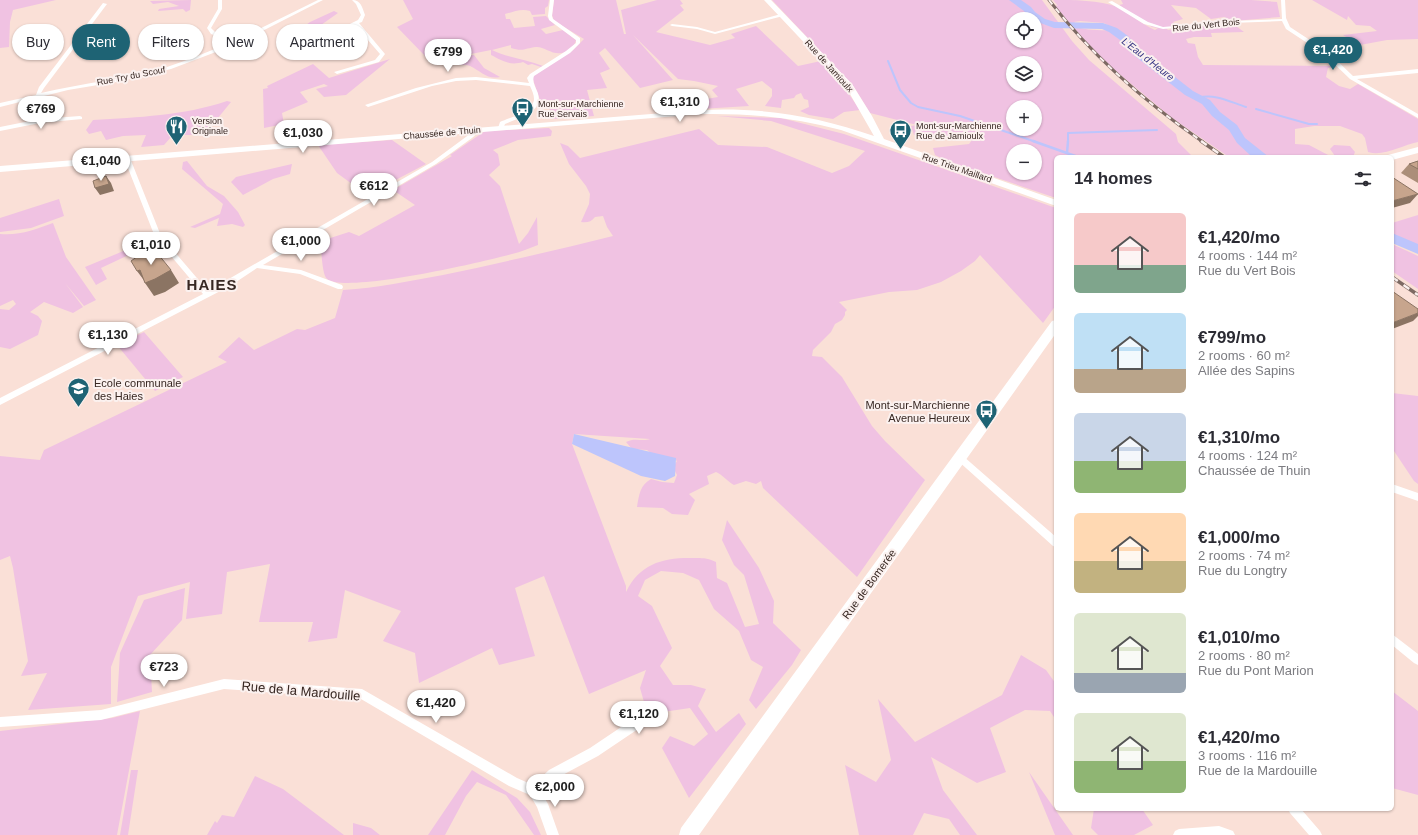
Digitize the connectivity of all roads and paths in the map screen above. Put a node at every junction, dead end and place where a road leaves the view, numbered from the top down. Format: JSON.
{"nodes":[{"id":1,"x":220,"y":0,"type":"edge"},
{"id":2,"x":321,"y":0,"type":"edge"},
{"id":3,"x":354,"y":0,"type":"edge"},
{"id":4,"x":552,"y":0,"type":"edge"},
{"id":5,"x":766,"y":0,"type":"edge"},
{"id":6,"x":1283,"y":0,"type":"edge"},
{"id":7,"x":1110,"y":2,"type":"dead end"},
{"id":8,"x":105,"y":4,"type":"dead end"},
{"id":9,"x":781,"y":14,"type":"junction"},
{"id":10,"x":1284,"y":20,"type":"junction"},
{"id":11,"x":356,"y":23,"type":"joint"},
{"id":12,"x":672,"y":25,"type":"dead end"},
{"id":13,"x":268,"y":26,"type":"edge"},
{"id":14,"x":212,"y":32,"type":"edge"},
{"id":15,"x":212,"y":53,"type":"edge"},
{"id":16,"x":1418,"y":71,"type":"edge"},
{"id":17,"x":337,"y":72,"type":"dead end"},
{"id":18,"x":1352,"y":78,"type":"junction"},
{"id":19,"x":532,"y":85,"type":"junction"},
{"id":20,"x":38,"y":95,"type":"junction"},
{"id":21,"x":368,"y":105,"type":"dead end"},
{"id":22,"x":0,"y":106,"type":"edge"},
{"id":23,"x":1418,"y":116,"type":"edge"},
{"id":24,"x":80,"y":118,"type":"dead end"},
{"id":25,"x":500,"y":128,"type":"junction"},
{"id":26,"x":0,"y":129,"type":"edge"},
{"id":27,"x":478,"y":130,"type":"junction"},
{"id":28,"x":881,"y":141,"type":"junction"},
{"id":29,"x":1418,"y":150,"type":"edge"},
{"id":30,"x":1394,"y":156,"type":"edge"},
{"id":31,"x":127,"y":158,"type":"junction"},
{"id":32,"x":0,"y":169,"type":"edge"},
{"id":33,"x":1054,"y":202,"type":"edge"},
{"id":34,"x":255,"y":266,"type":"junction"},
{"id":35,"x":340,"y":287,"type":"dead end"},
{"id":36,"x":207,"y":295,"type":"junction"},
{"id":37,"x":1054,"y":331,"type":"edge"},
{"id":38,"x":0,"y":402,"type":"edge"},
{"id":39,"x":960,"y":458,"type":"junction"},
{"id":40,"x":1394,"y":489,"type":"edge"},
{"id":41,"x":1418,"y":497,"type":"edge"},
{"id":42,"x":1054,"y":541,"type":"edge"},
{"id":43,"x":1394,"y":641,"type":"edge"},
{"id":44,"x":1418,"y":660,"type":"edge"},
{"id":45,"x":646,"y":717,"type":"dead end"},
{"id":46,"x":0,"y":722,"type":"edge"},
{"id":47,"x":534,"y":791,"type":"junction"},
{"id":48,"x":1296,"y":811,"type":"edge"},
{"id":49,"x":553,"y":835,"type":"edge"},
{"id":50,"x":688,"y":835,"type":"edge"},
{"id":51,"x":1179,"y":835,"type":"edge"},
{"id":52,"x":1229,"y":835,"type":"edge"},
{"id":53,"x":1316,"y":835,"type":"edge"}],
"edges":[{"from":1,"to":14,"type":"street"},
{"from":2,"to":13,"type":"street","name":"Rue Try du Scouf"},
{"from":3,"to":11,"type":"street"},
{"from":4,"to":19,"type":"street"},
{"from":5,"to":9,"type":"main road","name":"Rue de Jamioulx"},
{"from":6,"to":10,"type":"street"},
{"from":7,"to":10,"type":"street","name":"Rue du Vert Bois"},
{"from":8,"to":20,"type":"street"},
{"from":9,"to":12,"type":"street"},
{"from":9,"to":28,"type":"main road","name":"Rue de Jamioulx"},
{"from":10,"to":18,"type":"street"},
{"from":11,"to":17,"type":"street"},
{"from":15,"to":20,"type":"street","name":"Rue Try du Scouf"},
{"from":16,"to":18,"type":"street"},
{"from":18,"to":23,"type":"street"},
{"from":19,"to":21,"type":"street"},
{"from":19,"to":25,"type":"street"},
{"from":20,"to":22,"type":"street","name":"Rue Try du Scouf"},
{"from":24,"to":26,"type":"street"},
{"from":25,"to":27,"type":"main road","name":"Chaussée de Thuin"},
{"from":25,"to":28,"type":"main road","name":"Chaussée de Thuin"},
{"from":27,"to":31,"type":"main road","name":"Chaussée de Thuin"},
{"from":27,"to":34,"type":"street"},
{"from":28,"to":33,"type":"main road","name":"Rue Trieu Maillard"},
{"from":29,"to":30,"type":"main road"},
{"from":31,"to":32,"type":"main road","name":"Chaussée de Thuin"},
{"from":31,"to":36,"type":"street"},
{"from":34,"to":35,"type":"street"},
{"from":34,"to":36,"type":"street"},
{"from":36,"to":38,"type":"street"},
{"from":37,"to":39,"type":"main road","name":"Rue de Bomerée"},
{"from":39,"to":42,"type":"street"},
{"from":39,"to":50,"type":"main road","name":"Rue de Bomerée"},
{"from":40,"to":41,"type":"street"},
{"from":43,"to":44,"type":"street"},
{"from":45,"to":47,"type":"street"},
{"from":46,"to":47,"type":"street","name":"Rue de la Mardouille"},
{"from":47,"to":49,"type":"street"},
{"from":48,"to":53,"type":"street"},
{"from":51,"to":52,"type":"street"}]}
